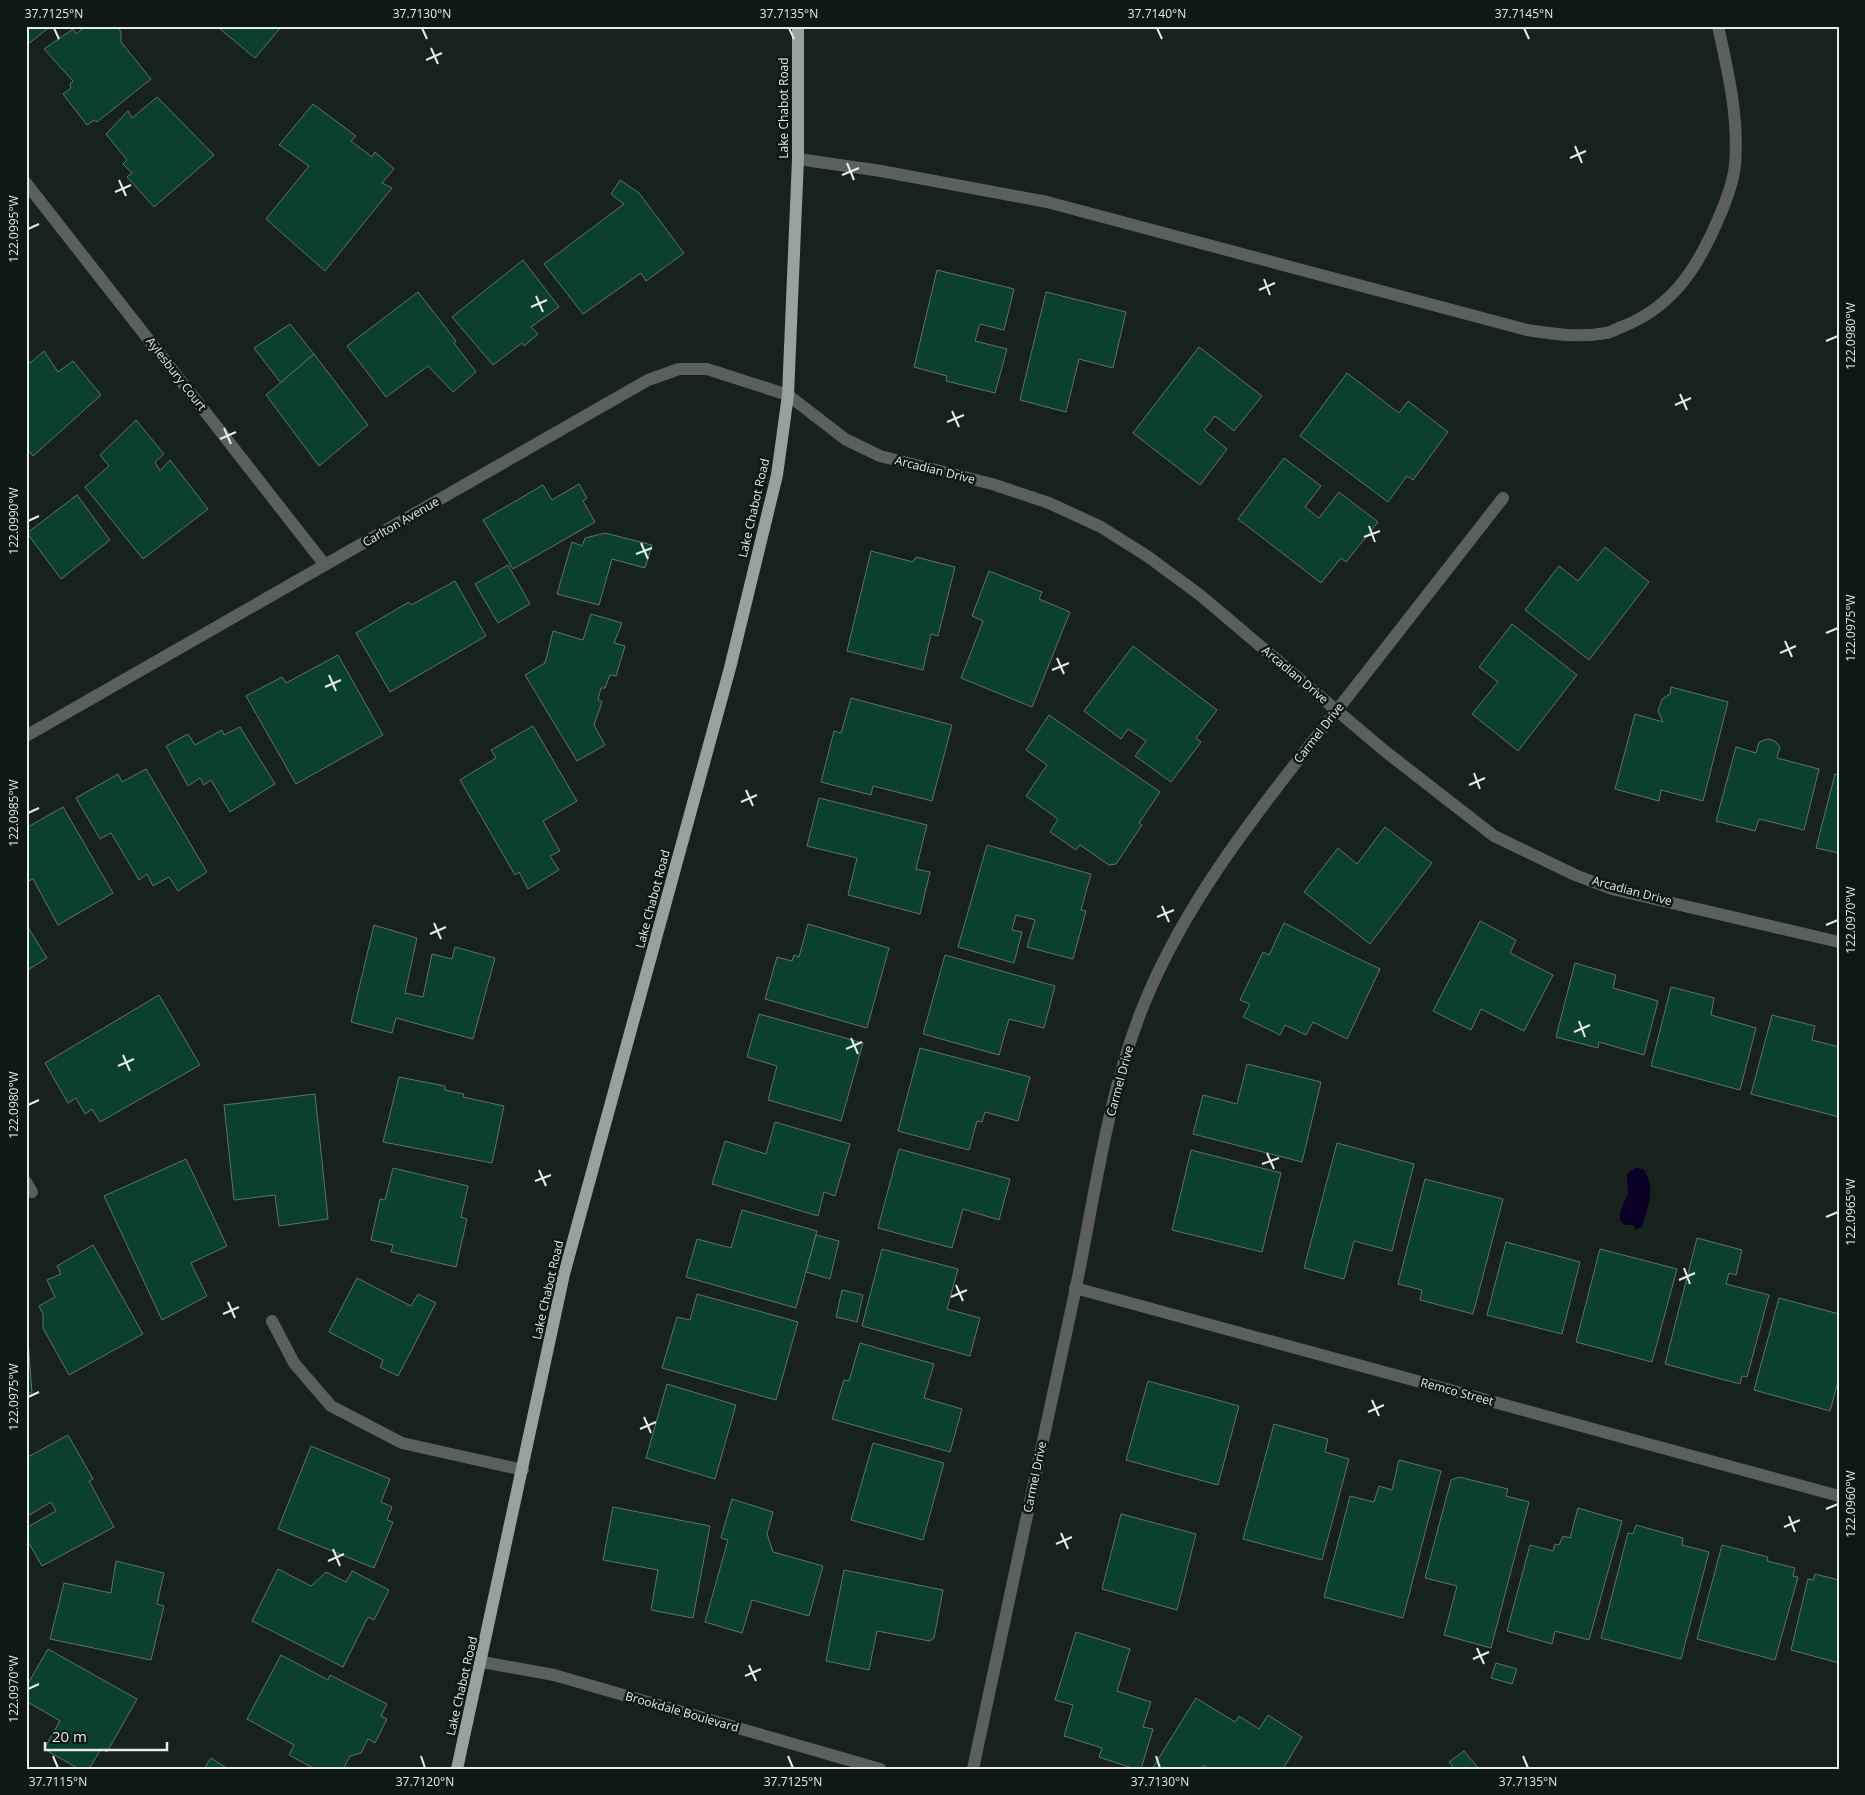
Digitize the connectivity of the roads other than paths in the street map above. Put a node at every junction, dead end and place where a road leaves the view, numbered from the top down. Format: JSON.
{"nodes":[{"id":1,"x":798,"y":26,"type":"edge"},
{"id":2,"x":1718,"y":26,"type":"edge"},
{"id":3,"x":798,"y":159,"type":"junction"},
{"id":4,"x":26,"y":183,"type":"edge"},
{"id":5,"x":788,"y":395,"type":"junction"},
{"id":6,"x":1503,"y":498,"type":"dead end"},
{"id":7,"x":325,"y":566,"type":"junction"},
{"id":8,"x":1337,"y":711,"type":"junction"},
{"id":9,"x":26,"y":736,"type":"edge"},
{"id":10,"x":1839,"y":942,"type":"edge"},
{"id":11,"x":1075,"y":1288,"type":"junction"},
{"id":12,"x":272,"y":1322,"type":"dead end"},
{"id":13,"x":522,"y":1470,"type":"junction"},
{"id":14,"x":1839,"y":1496,"type":"edge"},
{"id":15,"x":482,"y":1662,"type":"junction"},
{"id":16,"x":457,"y":1769,"type":"edge"},
{"id":17,"x":880,"y":1769,"type":"edge"},
{"id":18,"x":973,"y":1769,"type":"edge"}],
"edges":[{"from":1,"to":3,"type":"main road","name":"Lake Chabot Road"},
{"from":2,"to":3,"type":"street"},
{"from":3,"to":5,"type":"main road","name":"Lake Chabot Road"},
{"from":4,"to":7,"type":"street","name":"Aylesbury Court"},
{"from":5,"to":7,"type":"street","name":"Carlton Avenue"},
{"from":5,"to":8,"type":"street","name":"Arcadian Drive"},
{"from":5,"to":13,"type":"main road","name":"Lake Chabot Road"},
{"from":6,"to":8,"type":"street","name":"Carmel Drive"},
{"from":7,"to":9,"type":"street","name":"Carlton Avenue"},
{"from":8,"to":10,"type":"street","name":"Arcadian Drive"},
{"from":8,"to":11,"type":"street","name":"Carmel Drive"},
{"from":11,"to":14,"type":"street","name":"Remco Street"},
{"from":11,"to":18,"type":"street","name":"Carmel Drive"},
{"from":12,"to":13,"type":"street"},
{"from":13,"to":15,"type":"main road","name":"Lake Chabot Road"},
{"from":15,"to":16,"type":"main road","name":"Lake Chabot Road"},
{"from":15,"to":17,"type":"street","name":"Brookdale Boulevard"}]}
